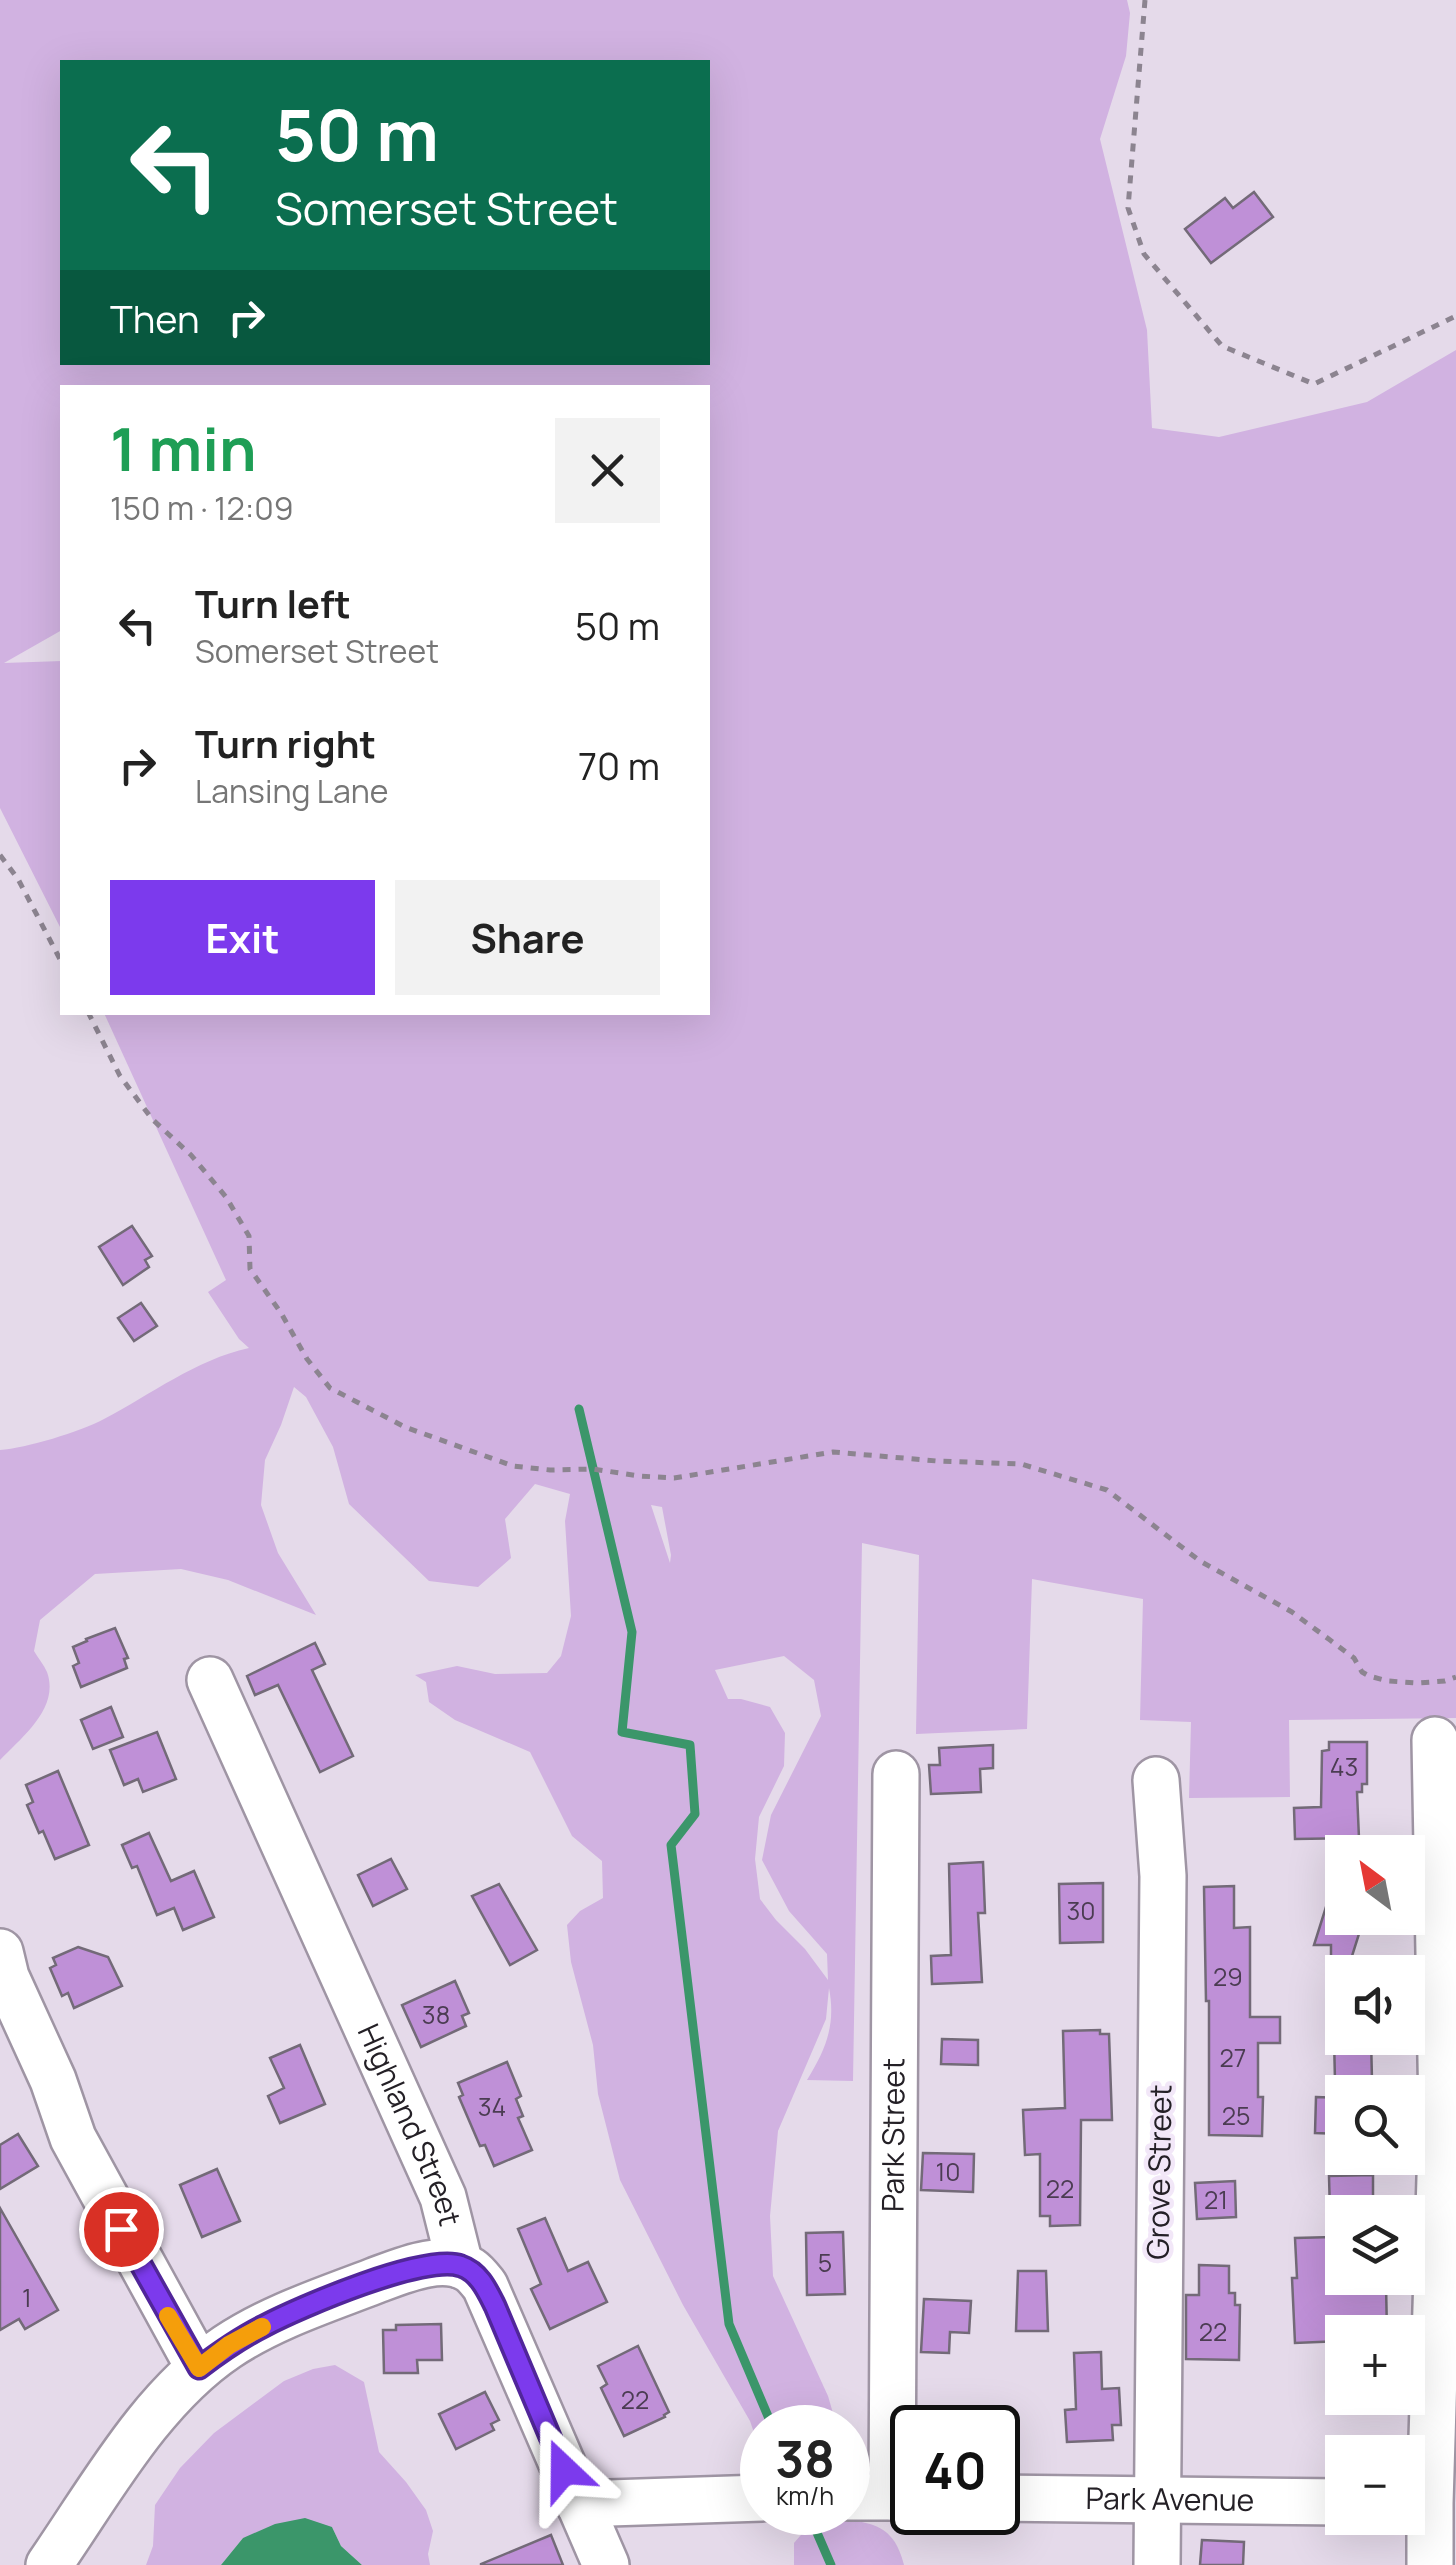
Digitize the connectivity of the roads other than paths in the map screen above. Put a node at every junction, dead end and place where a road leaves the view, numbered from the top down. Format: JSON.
{"nodes":[{"id":1,"x":210,"y":1680,"type":"dead end"},
{"id":2,"x":1435,"y":1740,"type":"dead end"},
{"id":3,"x":896,"y":1774,"type":"dead end"},
{"id":4,"x":1156,"y":1780,"type":"dead end"},
{"id":5,"x":0,"y":1952,"type":"edge"},
{"id":6,"x":1449,"y":2105,"type":"edge"},
{"id":7,"x":460,"y":2265,"type":"junction"},
{"id":8,"x":199,"y":2368,"type":"junction"},
{"id":9,"x":901,"y":2405,"type":"edge"},
{"id":10,"x":1020,"y":2498,"type":"edge"},
{"id":11,"x":740,"y":2499,"type":"edge"},
{"id":12,"x":1157,"y":2499,"type":"junction"},
{"id":13,"x":1325,"y":2502,"type":"edge"},
{"id":14,"x":579,"y":2504,"type":"junction"},
{"id":15,"x":1431,"y":2504,"type":"edge"},
{"id":16,"x":49,"y":2565,"type":"edge"},
{"id":17,"x":606,"y":2565,"type":"edge"},
{"id":18,"x":1157,"y":2565,"type":"edge"},
{"id":19,"x":1430,"y":2565,"type":"edge"}],
"edges":[{"from":1,"to":7,"type":"street","name":"Highland Street"},
{"from":2,"to":6,"type":"street"},
{"from":3,"to":9,"type":"street","name":"Park Street"},
{"from":4,"to":12,"type":"street","name":"Grove Street"},
{"from":5,"to":8,"type":"street"},
{"from":6,"to":15,"type":"street"},
{"from":7,"to":8,"type":"street"},
{"from":7,"to":14,"type":"street","name":"Highland Street"},
{"from":8,"to":16,"type":"street"},
{"from":10,"to":12,"type":"street","name":"Park Avenue"},
{"from":11,"to":14,"type":"street"},
{"from":12,"to":13,"type":"street","name":"Park Avenue"},
{"from":12,"to":18,"type":"street","name":"Grove Street"},
{"from":14,"to":17,"type":"street","name":"Highland Street"},
{"from":15,"to":19,"type":"street"}]}
